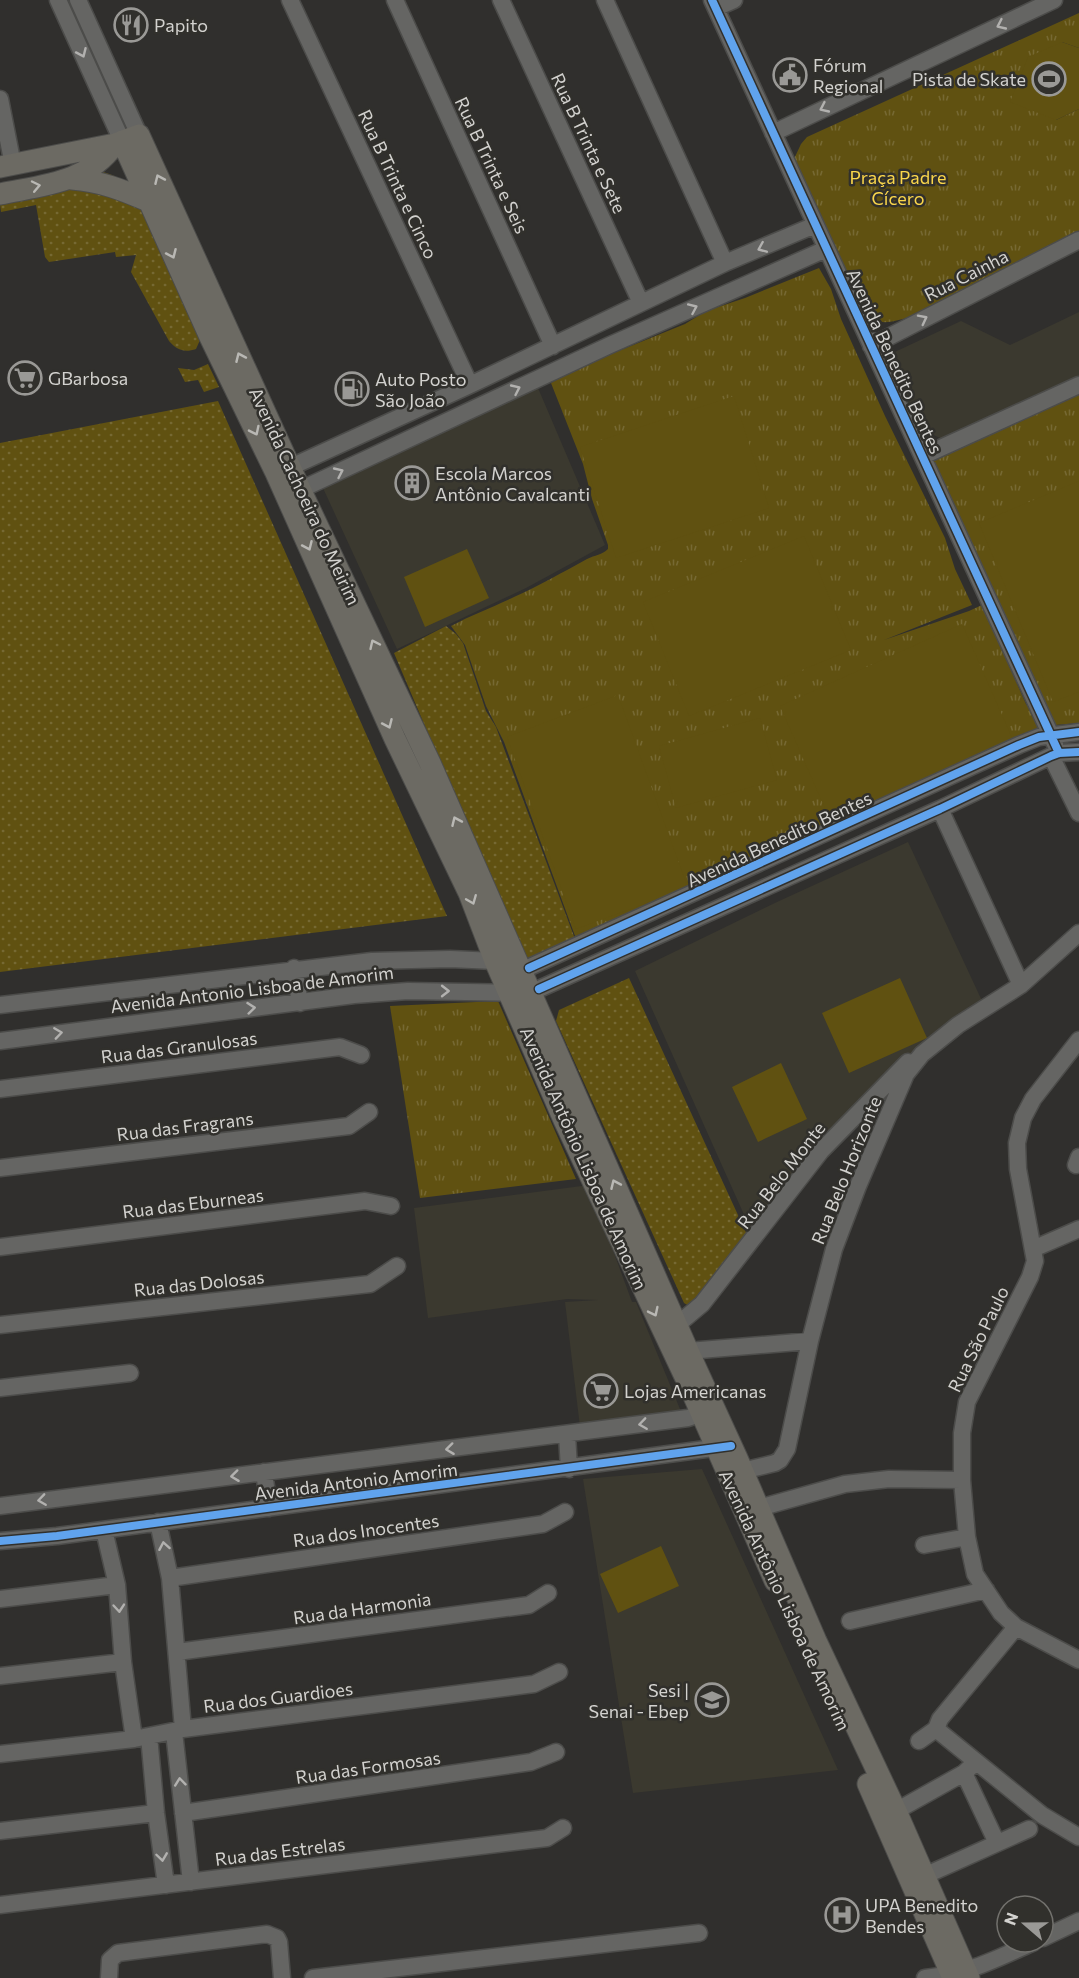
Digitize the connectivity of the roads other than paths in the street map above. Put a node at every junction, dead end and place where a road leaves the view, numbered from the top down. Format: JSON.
{"nodes":[{"id":1,"x":58,"y":0,"type":"edge"},
{"id":2,"x":78,"y":0,"type":"edge"},
{"id":3,"x":290,"y":0,"type":"edge"},
{"id":4,"x":395,"y":0,"type":"edge"},
{"id":5,"x":501,"y":0,"type":"edge"},
{"id":6,"x":605,"y":0,"type":"edge"},
{"id":7,"x":734,"y":0,"type":"edge"},
{"id":8,"x":1053,"y":0,"type":"edge"},
{"id":9,"x":714,"y":4,"type":"edge"},
{"id":10,"x":0,"y":99,"type":"edge"},
{"id":11,"x":773,"y":132,"type":"junction"},
{"id":12,"x":126,"y":140,"type":"junction"},
{"id":13,"x":75,"y":152,"type":"junction"},
{"id":14,"x":6,"y":166,"type":"edge"},
{"id":15,"x":75,"y":177,"type":"junction"},
{"id":16,"x":0,"y":194,"type":"edge"},
{"id":17,"x":148,"y":201,"type":"junction"},
{"id":18,"x":816,"y":225,"type":"junction"},
{"id":19,"x":1079,"y":240,"type":"edge"},
{"id":20,"x":826,"y":249,"type":"junction"},
{"id":21,"x":725,"y":263,"type":"junction"},
{"id":22,"x":641,"y":303,"type":"junction"},
{"id":23,"x":598,"y":322,"type":"junction"},
{"id":24,"x":610,"y":345,"type":"junction"},
{"id":25,"x":553,"y":346,"type":"junction"},
{"id":26,"x":871,"y":346,"type":"junction"},
{"id":27,"x":471,"y":385,"type":"junction"},
{"id":28,"x":1079,"y":385,"type":"edge"},
{"id":29,"x":923,"y":456,"type":"junction"},
{"id":30,"x":283,"y":470,"type":"junction"},
{"id":31,"x":293,"y":493,"type":"junction"},
{"id":32,"x":1079,"y":732,"type":"edge"},
{"id":33,"x":1050,"y":735,"type":"junction"},
{"id":34,"x":1079,"y":752,"type":"edge"},
{"id":35,"x":1055,"y":754,"type":"junction"},
{"id":36,"x":940,"y":809,"type":"junction"},
{"id":37,"x":1079,"y":813,"type":"edge"},
{"id":38,"x":1079,"y":933,"type":"edge"},
{"id":39,"x":495,"y":961,"type":"junction"},
{"id":40,"x":294,"y":968,"type":"junction"},
{"id":41,"x":521,"y":971,"type":"junction"},
{"id":42,"x":1021,"y":985,"type":"junction"},
{"id":43,"x":509,"y":991,"type":"junction"},
{"id":44,"x":530,"y":993,"type":"junction"},
{"id":45,"x":300,"y":1003,"type":"junction"},
{"id":46,"x":0,"y":1005,"type":"edge"},
{"id":47,"x":1079,"y":1040,"type":"edge"},
{"id":48,"x":0,"y":1041,"type":"edge"},
{"id":49,"x":922,"y":1054,"type":"junction"},
{"id":50,"x":362,"y":1055,"type":"dead end"},
{"id":51,"x":0,"y":1089,"type":"edge"},
{"id":52,"x":369,"y":1112,"type":"dead end"},
{"id":53,"x":0,"y":1168,"type":"edge"},
{"id":54,"x":392,"y":1206,"type":"dead end"},
{"id":55,"x":1079,"y":1229,"type":"edge"},
{"id":56,"x":0,"y":1247,"type":"edge"},
{"id":57,"x":1033,"y":1249,"type":"junction"},
{"id":58,"x":397,"y":1266,"type":"dead end"},
{"id":59,"x":0,"y":1325,"type":"edge"},
{"id":60,"x":677,"y":1325,"type":"junction"},
{"id":61,"x":810,"y":1341,"type":"junction"},
{"id":62,"x":687,"y":1351,"type":"junction"},
{"id":63,"x":130,"y":1373,"type":"dead end"},
{"id":64,"x":0,"y":1388,"type":"edge"},
{"id":65,"x":708,"y":1412,"type":"junction"},
{"id":66,"x":567,"y":1434,"type":"junction"},
{"id":67,"x":723,"y":1447,"type":"junction"},
{"id":68,"x":569,"y":1469,"type":"junction"},
{"id":69,"x":742,"y":1471,"type":"junction"},
{"id":70,"x":264,"y":1472,"type":"junction"},
{"id":71,"x":962,"y":1480,"type":"junction"},
{"id":72,"x":0,"y":1506,"type":"edge"},
{"id":73,"x":269,"y":1508,"type":"junction"},
{"id":74,"x":759,"y":1508,"type":"junction"},
{"id":75,"x":565,"y":1512,"type":"dead end"},
{"id":76,"x":158,"y":1522,"type":"junction"},
{"id":77,"x":104,"y":1530,"type":"junction"},
{"id":78,"x":967,"y":1537,"type":"junction"},
{"id":79,"x":0,"y":1541,"type":"edge"},
{"id":80,"x":924,"y":1545,"type":"dead end"},
{"id":81,"x":170,"y":1578,"type":"junction"},
{"id":82,"x":117,"y":1584,"type":"junction"},
{"id":83,"x":986,"y":1590,"type":"junction"},
{"id":84,"x":548,"y":1593,"type":"dead end"},
{"id":85,"x":0,"y":1599,"type":"edge"},
{"id":86,"x":850,"y":1621,"type":"dead end"},
{"id":87,"x":1016,"y":1627,"type":"junction"},
{"id":88,"x":177,"y":1652,"type":"junction"},
{"id":89,"x":1079,"y":1660,"type":"edge"},
{"id":90,"x":123,"y":1662,"type":"junction"},
{"id":91,"x":559,"y":1672,"type":"dead end"},
{"id":92,"x":0,"y":1676,"type":"edge"},
{"id":93,"x":936,"y":1729,"type":"junction"},
{"id":94,"x":179,"y":1731,"type":"junction"},
{"id":95,"x":141,"y":1738,"type":"junction"},
{"id":96,"x":919,"y":1741,"type":"dead end"},
{"id":97,"x":556,"y":1752,"type":"dead end"},
{"id":98,"x":0,"y":1754,"type":"edge"},
{"id":99,"x":970,"y":1768,"type":"junction"},
{"id":100,"x":896,"y":1811,"type":"junction"},
{"id":101,"x":156,"y":1813,"type":"junction"},
{"id":102,"x":183,"y":1813,"type":"junction"},
{"id":103,"x":563,"y":1828,"type":"dead end"},
{"id":104,"x":1029,"y":1829,"type":"dead end"},
{"id":105,"x":0,"y":1831,"type":"edge"},
{"id":106,"x":1079,"y":1837,"type":"edge"},
{"id":107,"x":997,"y":1843,"type":"junction"},
{"id":108,"x":924,"y":1876,"type":"junction"},
{"id":109,"x":191,"y":1882,"type":"junction"},
{"id":110,"x":166,"y":1885,"type":"junction"},
{"id":111,"x":0,"y":1905,"type":"edge"},
{"id":112,"x":1079,"y":1922,"type":"edge"},
{"id":113,"x":699,"y":1933,"type":"dead end"},
{"id":114,"x":1055,"y":1933,"type":"edge"},
{"id":115,"x":1008,"y":1954,"type":"edge"},
{"id":116,"x":960,"y":1976,"type":"edge"},
{"id":117,"x":109,"y":1978,"type":"edge"},
{"id":118,"x":282,"y":1978,"type":"edge"},
{"id":119,"x":313,"y":1978,"type":"edge"},
{"id":120,"x":925,"y":1978,"type":"edge"}],
"edges":[{"from":1,"to":12,"type":"street","name":"Avenida Cachoeira do Meirim","one_way":true},
{"from":2,"to":12,"type":"street","name":"Avenida Cachoeira do Meirim"},
{"from":3,"to":27,"type":"street","name":"Rua B Trinta e Cinco"},
{"from":4,"to":25,"type":"street","name":"Rua B Trinta e Seis"},
{"from":5,"to":22,"type":"street","name":"Rua B Trinta e Sete"},
{"from":6,"to":21,"type":"street"},
{"from":7,"to":9,"type":"street"},
{"from":8,"to":11,"type":"street","one_way":true},
{"from":9,"to":11,"type":"street","name":"Avenida Benedito Bentes"},
{"from":10,"to":14,"type":"street"},
{"from":11,"to":18,"type":"street","name":"Avenida Benedito Bentes"},
{"from":12,"to":13,"type":"main road"},
{"from":12,"to":15,"type":"main road"},
{"from":12,"to":17,"type":"main road","name":"Avenida Cachoeira do Meirim"},
{"from":30,"to":12,"type":"main road","name":"Avenida Cachoeira do Meirim","one_way":true},
{"from":13,"to":14,"type":"main road"},
{"from":13,"to":15,"type":"main road"},
{"from":16,"to":15,"type":"main road","one_way":true},
{"from":15,"to":17,"type":"main road"},
{"from":17,"to":30,"type":"main road","name":"Avenida Cachoeira do Meirim","one_way":true},
{"from":18,"to":20,"type":"street","name":"Avenida Benedito Bentes"},
{"from":18,"to":21,"type":"street","one_way":true},
{"from":26,"to":19,"type":"street","name":"Rua Cainha","one_way":true},
{"from":24,"to":20,"type":"street","one_way":true},
{"from":20,"to":26,"type":"street","name":"Avenida Benedito Bentes"},
{"from":21,"to":22,"type":"street"},
{"from":22,"to":23,"type":"street"},
{"from":23,"to":24,"type":"street"},
{"from":23,"to":25,"type":"street"},
{"from":31,"to":24,"type":"street","one_way":true},
{"from":25,"to":27,"type":"street"},
{"from":26,"to":29,"type":"street","name":"Avenida Benedito Bentes"},
{"from":27,"to":30,"type":"street"},
{"from":28,"to":29,"type":"street"},
{"from":29,"to":33,"type":"street","name":"Avenida Benedito Bentes"},
{"from":30,"to":31,"type":"main road","name":"Avenida Cachoeira do Meirim"},
{"from":31,"to":39,"type":"main road","name":"Avenida Cachoeira do Meirim","one_way":true},
{"from":41,"to":31,"type":"main road","name":"Avenida Cachoeira do Meirim","one_way":true},
{"from":32,"to":33,"type":"street","name":"Avenida Benedito Bentes"},
{"from":33,"to":35,"type":"street","name":"Avenida Benedito Bentes"},
{"from":33,"to":41,"type":"street","name":"Avenida Benedito Bentes"},
{"from":34,"to":35,"type":"street","name":"Avenida Benedito Bentes"},
{"from":35,"to":36,"type":"street","name":"Avenida Benedito Bentes"},
{"from":35,"to":37,"type":"street"},
{"from":36,"to":42,"type":"street"},
{"from":36,"to":44,"type":"street","name":"Avenida Benedito Bentes"},
{"from":38,"to":42,"type":"street","name":"Rua Belo Horizonte"},
{"from":39,"to":40,"type":"street","name":"Avenida Antonio Lisboa de Amorim"},
{"from":39,"to":41,"type":"street"},
{"from":39,"to":43,"type":"main road","name":"Avenida Antônio Lisboa de Amorim"},
{"from":40,"to":45,"type":"street"},
{"from":40,"to":46,"type":"street","name":"Avenida Antonio Lisboa de Amorim"},
{"from":41,"to":44,"type":"main road","name":"Avenida Cachoeira do Meirim"},
{"from":42,"to":49,"type":"street","name":"Rua Belo Horizonte"},
{"from":43,"to":44,"type":"street","name":"Avenida Benedito Bentes"},
{"from":45,"to":43,"type":"street","name":"Avenida Antonio Lisboa de Amorim","one_way":true},
{"from":43,"to":65,"type":"main road","name":"Avenida Antônio Lisboa de Amorim","one_way":true},
{"from":60,"to":44,"type":"main road","name":"Avenida Antônio Lisboa de Amorim","one_way":true},
{"from":48,"to":45,"type":"street","name":"Avenida Antonio Lisboa de Amorim","one_way":true},
{"from":47,"to":57,"type":"street","name":"Rua São Paulo"},
{"from":49,"to":60,"type":"street","name":"Rua Belo Monte"},
{"from":49,"to":61,"type":"street","name":"Rua Belo Horizonte"},
{"from":50,"to":51,"type":"street","name":"Rua das Granulosas"},
{"from":52,"to":53,"type":"street","name":"Rua das Fragrans"},
{"from":54,"to":56,"type":"street","name":"Rua das Eburneas"},
{"from":55,"to":57,"type":"street"},
{"from":57,"to":71,"type":"street","name":"Rua São Paulo"},
{"from":58,"to":59,"type":"street","name":"Rua das Dolosas"},
{"from":60,"to":62,"type":"main road","name":"Avenida Antônio Lisboa de Amorim"},
{"from":61,"to":62,"type":"street"},
{"from":61,"to":69,"type":"street","name":"Rua Belo Horizonte"},
{"from":62,"to":65,"type":"main road","name":"Avenida Antônio Lisboa de Amorim"},
{"from":63,"to":64,"type":"street"},
{"from":65,"to":66,"type":"street","name":"Avenida Antonio Amorim","one_way":true},
{"from":65,"to":67,"type":"main road","name":"Avenida Antônio Lisboa de Amorim"},
{"from":66,"to":68,"type":"street"},
{"from":66,"to":70,"type":"street","name":"Avenida Antonio Amorim","one_way":true},
{"from":67,"to":68,"type":"street","name":"Avenida Antonio Amorim"},
{"from":67,"to":69,"type":"main road","name":"Avenida Antônio Lisboa de Amorim"},
{"from":67,"to":116,"type":"main road","name":"Avenida Antônio Lisboa de Amorim"},
{"from":68,"to":73,"type":"street","name":"Avenida Antonio Amorim"},
{"from":69,"to":74,"type":"main road","name":"Avenida Antônio Lisboa de Amorim"},
{"from":70,"to":72,"type":"street","name":"Avenida Antonio Amorim","one_way":true},
{"from":70,"to":73,"type":"street"},
{"from":71,"to":74,"type":"street"},
{"from":71,"to":78,"type":"street","name":"Rua São Paulo"},
{"from":73,"to":76,"type":"street","name":"Avenida Antonio Amorim"},
{"from":74,"to":100,"type":"main road","name":"Avenida Antônio Lisboa de Amorim"},
{"from":75,"to":81,"type":"street","name":"Rua dos Inocentes"},
{"from":76,"to":77,"type":"street","name":"Avenida Antonio Amorim"},
{"from":81,"to":76,"type":"street","one_way":true},
{"from":77,"to":79,"type":"street","name":"Avenida Antonio Amorim"},
{"from":77,"to":82,"type":"street"},
{"from":78,"to":80,"type":"street"},
{"from":78,"to":83,"type":"street","name":"Rua São Paulo"},
{"from":81,"to":88,"type":"street"},
{"from":82,"to":85,"type":"street"},
{"from":82,"to":90,"type":"street","one_way":true},
{"from":83,"to":86,"type":"street"},
{"from":83,"to":87,"type":"street","name":"Rua São Paulo"},
{"from":84,"to":88,"type":"street","name":"Rua da Harmonia"},
{"from":87,"to":89,"type":"street","name":"Rua São Paulo"},
{"from":87,"to":93,"type":"street"},
{"from":88,"to":94,"type":"street"},
{"from":90,"to":92,"type":"street"},
{"from":90,"to":95,"type":"street"},
{"from":91,"to":94,"type":"street","name":"Rua dos Guardioes"},
{"from":93,"to":96,"type":"street"},
{"from":93,"to":99,"type":"street"},
{"from":94,"to":95,"type":"street","name":"Rua dos Guardioes"},
{"from":102,"to":94,"type":"street","one_way":true},
{"from":95,"to":98,"type":"street","name":"Rua dos Guardioes"},
{"from":95,"to":101,"type":"street"},
{"from":97,"to":102,"type":"street","name":"Rua das Formosas"},
{"from":99,"to":100,"type":"street"},
{"from":99,"to":106,"type":"street"},
{"from":99,"to":107,"type":"street"},
{"from":100,"to":108,"type":"main road","name":"Avenida Antônio Lisboa de Amorim"},
{"from":101,"to":105,"type":"street"},
{"from":101,"to":110,"type":"street","one_way":true},
{"from":102,"to":109,"type":"street"},
{"from":103,"to":109,"type":"street","name":"Rua das Estrelas"},
{"from":104,"to":107,"type":"street"},
{"from":107,"to":108,"type":"street"},
{"from":108,"to":116,"type":"main road","name":"Avenida Antônio Lisboa de Amorim"},
{"from":109,"to":110,"type":"street","name":"Rua das Estrelas"},
{"from":110,"to":111,"type":"street","name":"Rua das Estrelas"},
{"from":112,"to":114,"type":"street"},
{"from":113,"to":119,"type":"street"},
{"from":115,"to":116,"type":"street"},
{"from":116,"to":120,"type":"street"},
{"from":117,"to":118,"type":"street"}]}
